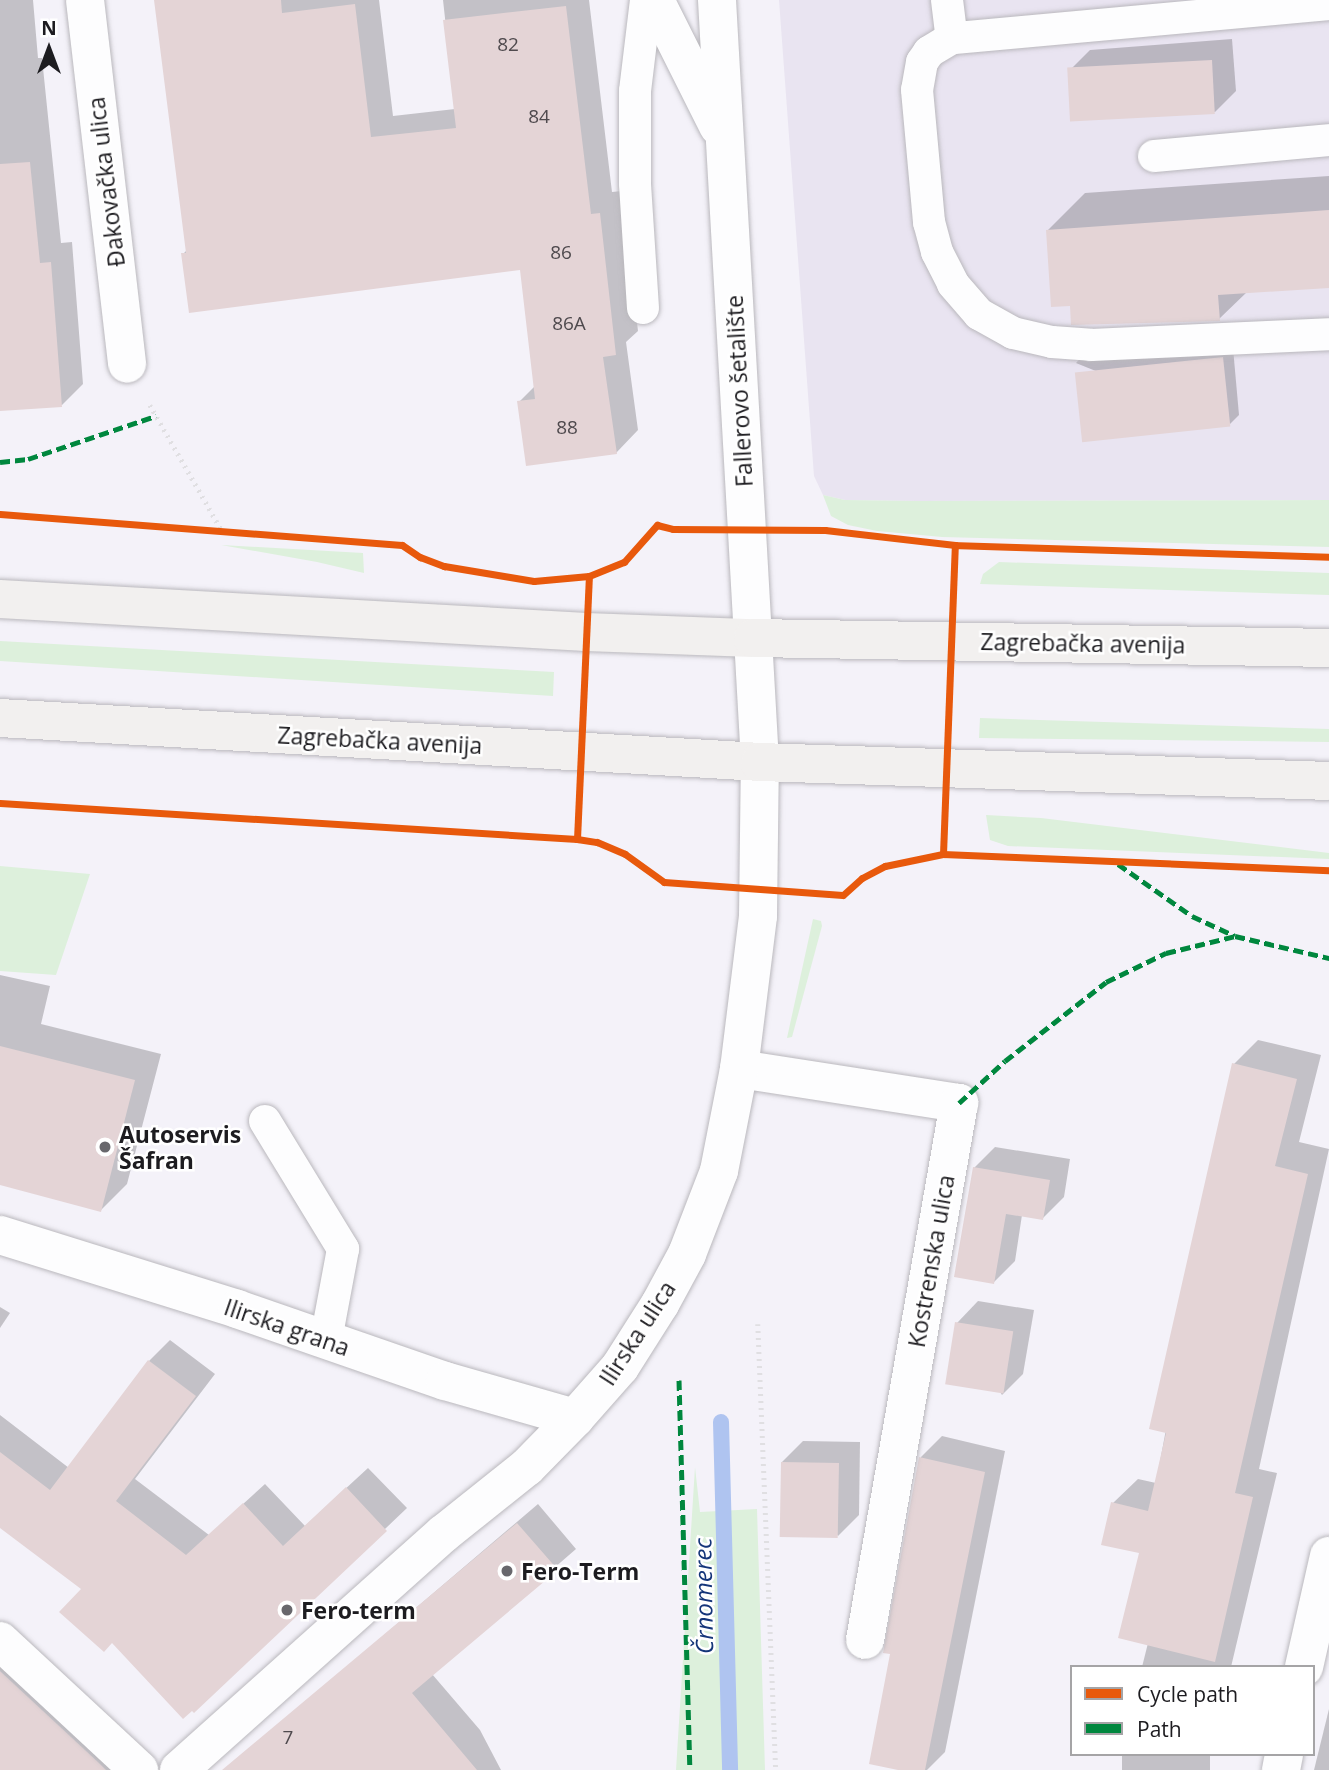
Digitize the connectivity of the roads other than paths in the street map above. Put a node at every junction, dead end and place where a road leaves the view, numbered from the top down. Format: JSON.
{"nodes":[{"id":1,"x":85,"y":0,"type":"edge"},
{"id":2,"x":646,"y":0,"type":"edge"},
{"id":3,"x":655,"y":0,"type":"edge"},
{"id":4,"x":717,"y":0,"type":"edge"},
{"id":5,"x":947,"y":0,"type":"edge"},
{"id":6,"x":1329,"y":4,"type":"edge"},
{"id":7,"x":951,"y":38,"type":"junction"},
{"id":8,"x":1329,"y":140,"type":"edge"},
{"id":9,"x":726,"y":144,"type":"junction"},
{"id":10,"x":1154,"y":156,"type":"dead end"},
{"id":11,"x":643,"y":308,"type":"dead end"},
{"id":12,"x":1329,"y":334,"type":"edge"},
{"id":13,"x":127,"y":364,"type":"road end"},
{"id":14,"x":0,"y":598,"type":"edge"},
{"id":15,"x":753,"y":638,"type":"junction"},
{"id":16,"x":1329,"y":648,"type":"edge"},
{"id":17,"x":0,"y":718,"type":"edge"},
{"id":18,"x":760,"y":762,"type":"junction"},
{"id":19,"x":1329,"y":781,"type":"edge"},
{"id":20,"x":738,"y":1069,"type":"junction"},
{"id":21,"x":265,"y":1121,"type":"dead end"},
{"id":22,"x":0,"y":1235,"type":"edge"},
{"id":23,"x":326,"y":1340,"type":"junction"},
{"id":24,"x":575,"y":1418,"type":"junction"},
{"id":25,"x":1329,"y":1556,"type":"edge"},
{"id":26,"x":866,"y":1640,"type":"dead end"},
{"id":27,"x":0,"y":1641,"type":"edge"},
{"id":28,"x":1304,"y":1665,"type":"edge"},
{"id":29,"x":139,"y":1770,"type":"edge"},
{"id":30,"x":179,"y":1770,"type":"edge"}],
"edges":[{"from":1,"to":13,"type":"street","name":"Đakovačka ulica"},
{"from":2,"to":11,"type":"lane"},
{"from":3,"to":9,"type":"street","name":"Fallerovo šetalište"},
{"from":4,"to":9,"type":"street","name":"Fallerovo šetalište"},
{"from":5,"to":7,"type":"lane"},
{"from":6,"to":7,"type":"lane"},
{"from":7,"to":12,"type":"lane"},
{"from":8,"to":10,"type":"lane"},
{"from":9,"to":15,"type":"street","name":"Fallerovo šetalište"},
{"from":14,"to":15,"type":"main road","name":"Zagrebačka avenija"},
{"from":15,"to":16,"type":"main road","name":"Zagrebačka avenija"},
{"from":15,"to":18,"type":"street"},
{"from":17,"to":18,"type":"main road","name":"Zagrebačka avenija"},
{"from":18,"to":19,"type":"main road","name":"Zagrebačka avenija"},
{"from":18,"to":20,"type":"street","name":"Ilirska ulica"},
{"from":20,"to":24,"type":"street","name":"Ilirska ulica"},
{"from":20,"to":26,"type":"street","name":"Kostrenska ulica"},
{"from":21,"to":23,"type":"lane"},
{"from":22,"to":23,"type":"street","name":"Ilirska grana"},
{"from":23,"to":24,"type":"street","name":"Ilirska grana"},
{"from":24,"to":30,"type":"street","name":"Ilirska ulica"},
{"from":25,"to":28,"type":"street"},
{"from":27,"to":29,"type":"street"}]}
